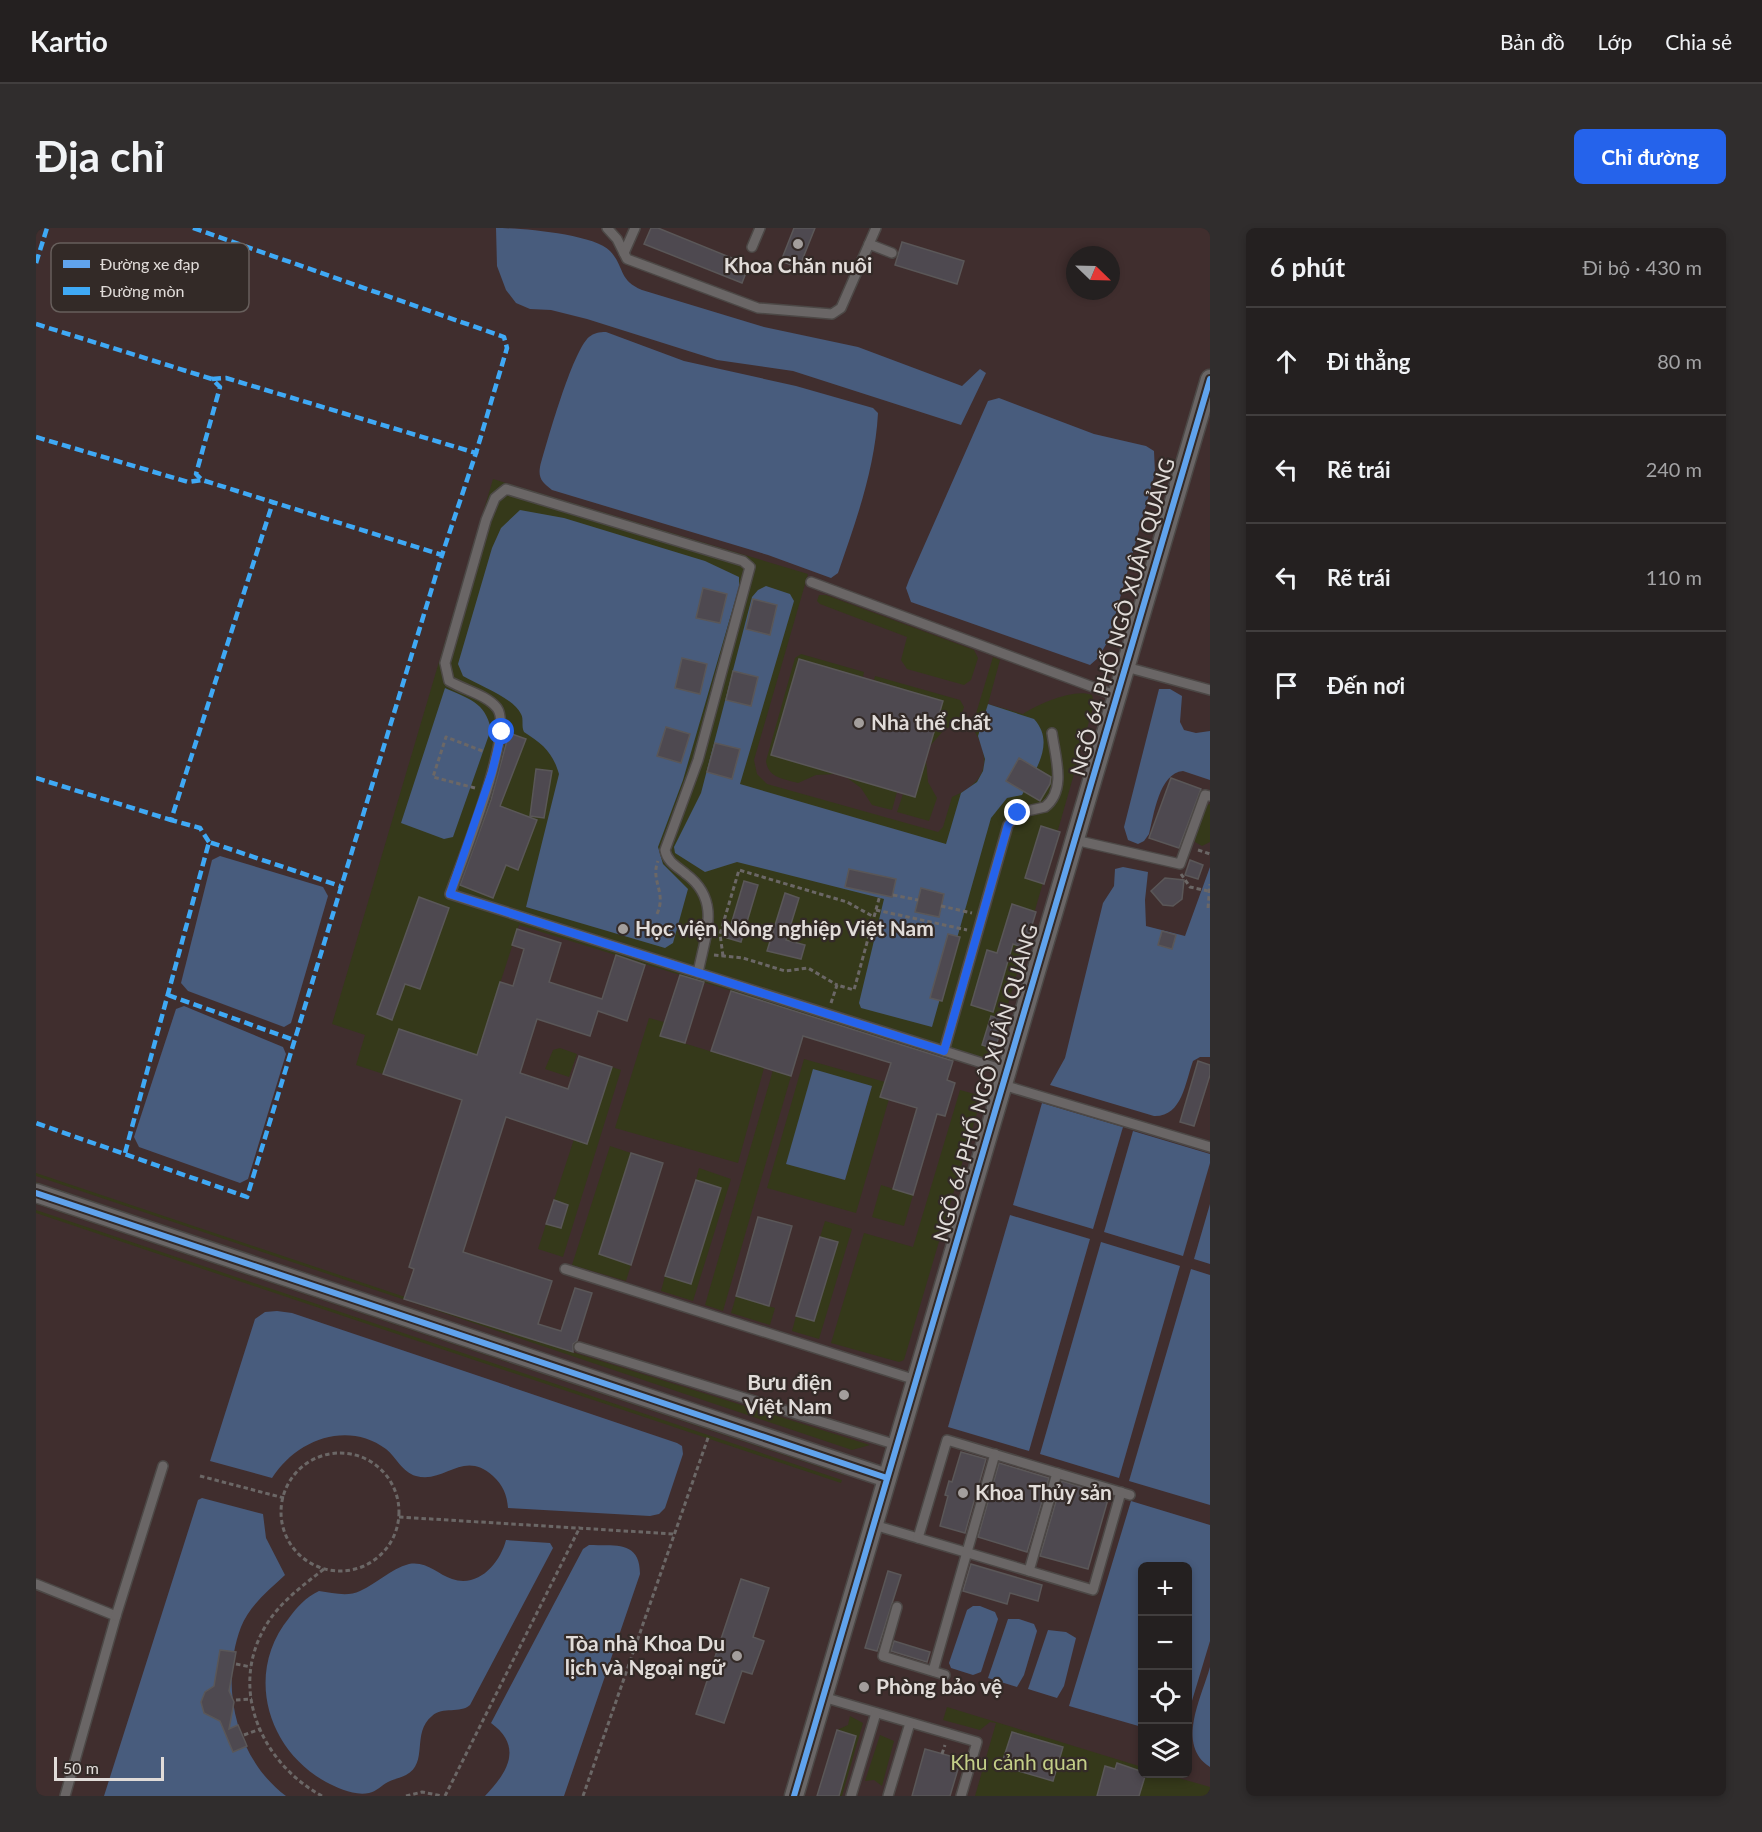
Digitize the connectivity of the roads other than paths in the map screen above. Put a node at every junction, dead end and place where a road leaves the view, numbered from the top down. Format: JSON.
{"nodes":[{"id":1,"x":607,"y":228,"type":"edge"},
{"id":2,"x":635,"y":228,"type":"edge"},
{"id":3,"x":760,"y":228,"type":"edge"},
{"id":4,"x":876,"y":228,"type":"edge"},
{"id":5,"x":869,"y":244,"type":"junction"},
{"id":6,"x":752,"y":247,"type":"dead end"},
{"id":7,"x":624,"y":253,"type":"junction"},
{"id":8,"x":892,"y":253,"type":"dead end"},
{"id":9,"x":1210,"y":379,"type":"edge"},
{"id":10,"x":811,"y":582,"type":"dead end"},
{"id":11,"x":1126,"y":667,"type":"junction"},
{"id":12,"x":1210,"y":690,"type":"edge"},
{"id":13,"x":1117,"y":696,"type":"junction"},
{"id":14,"x":1052,"y":733,"type":"dead end"},
{"id":15,"x":1210,"y":796,"type":"edge"},
{"id":16,"x":1075,"y":840,"type":"junction"},
{"id":17,"x":698,"y":973,"type":"junction"},
{"id":18,"x":944,"y":1051,"type":"junction"},
{"id":19,"x":1005,"y":1078,"type":"junction"},
{"id":20,"x":1210,"y":1147,"type":"edge"},
{"id":21,"x":36,"y":1193,"type":"edge"},
{"id":22,"x":565,"y":1269,"type":"dead end"},
{"id":23,"x":579,"y":1347,"type":"dead end"},
{"id":24,"x":916,"y":1380,"type":"junction"},
{"id":25,"x":897,"y":1445,"type":"junction"},
{"id":26,"x":995,"y":1454,"type":"junction"},
{"id":27,"x":163,"y":1466,"type":"dead end"},
{"id":28,"x":1057,"y":1473,"type":"junction"},
{"id":29,"x":887,"y":1478,"type":"junction"},
{"id":30,"x":874,"y":1525,"type":"junction"},
{"id":31,"x":918,"y":1538,"type":"junction"},
{"id":32,"x":967,"y":1552,"type":"junction"},
{"id":33,"x":1029,"y":1571,"type":"junction"},
{"id":34,"x":36,"y":1584,"type":"edge"},
{"id":35,"x":897,"y":1607,"type":"dead end"},
{"id":36,"x":116,"y":1616,"type":"junction"},
{"id":37,"x":933,"y":1671,"type":"junction"},
{"id":38,"x":945,"y":1675,"type":"dead end"},
{"id":39,"x":823,"y":1697,"type":"junction"},
{"id":40,"x":876,"y":1713,"type":"junction"},
{"id":41,"x":910,"y":1723,"type":"junction"},
{"id":42,"x":65,"y":1796,"type":"edge"},
{"id":43,"x":794,"y":1796,"type":"edge"},
{"id":44,"x":851,"y":1796,"type":"edge"},
{"id":45,"x":888,"y":1796,"type":"edge"},
{"id":46,"x":961,"y":1796,"type":"edge"}],
"edges":[{"from":1,"to":7,"type":"lane"},
{"from":2,"to":7,"type":"lane"},
{"from":3,"to":6,"type":"lane"},
{"from":4,"to":5,"type":"lane"},
{"from":5,"to":7,"type":"lane"},
{"from":5,"to":8,"type":"lane"},
{"from":9,"to":11,"type":"street","name":"NGÕ 64 PHỐ NGÔ XUÂN QUẢNG"},
{"from":10,"to":13,"type":"lane"},
{"from":11,"to":12,"type":"lane"},
{"from":11,"to":13,"type":"street","name":"NGÕ 64 PHỐ NGÔ XUÂN QUẢNG"},
{"from":13,"to":16,"type":"street","name":"NGÕ 64 PHỐ NGÔ XUÂN QUẢNG"},
{"from":14,"to":18,"type":"lane"},
{"from":15,"to":16,"type":"lane"},
{"from":16,"to":19,"type":"street","name":"NGÕ 64 PHỐ NGÔ XUÂN QUẢNG"},
{"from":17,"to":17,"type":"lane"},
{"from":17,"to":18,"type":"lane"},
{"from":18,"to":19,"type":"lane"},
{"from":19,"to":20,"type":"lane"},
{"from":19,"to":24,"type":"street","name":"NGÕ 64 PHỐ NGÔ XUÂN QUẢNG"},
{"from":21,"to":29,"type":"street"},
{"from":22,"to":24,"type":"lane"},
{"from":23,"to":25,"type":"lane"},
{"from":24,"to":25,"type":"street","name":"NGÕ 64 PHỐ NGÔ XUÂN QUẢNG"},
{"from":25,"to":29,"type":"street","name":"NGÕ 64 PHỐ NGÔ XUÂN QUẢNG"},
{"from":26,"to":28,"type":"lane"},
{"from":26,"to":31,"type":"lane"},
{"from":26,"to":32,"type":"lane"},
{"from":27,"to":36,"type":"lane"},
{"from":28,"to":33,"type":"lane"},
{"from":28,"to":33,"type":"lane"},
{"from":29,"to":30,"type":"street","name":"NGÕ 64 PHỐ NGÔ XUÂN QUẢNG"},
{"from":30,"to":31,"type":"lane"},
{"from":30,"to":39,"type":"street","name":"NGÕ 64 PHỐ NGÔ XUÂN QUẢNG"},
{"from":31,"to":32,"type":"lane"},
{"from":32,"to":33,"type":"lane"},
{"from":32,"to":37,"type":"lane"},
{"from":34,"to":36,"type":"lane"},
{"from":35,"to":37,"type":"lane"},
{"from":36,"to":42,"type":"lane"},
{"from":37,"to":38,"type":"lane"},
{"from":39,"to":40,"type":"lane"},
{"from":39,"to":43,"type":"street","name":"NGÕ 64 PHỐ NGÔ XUÂN QUẢNG"},
{"from":40,"to":41,"type":"lane"},
{"from":40,"to":44,"type":"lane"},
{"from":41,"to":45,"type":"lane"},
{"from":41,"to":46,"type":"lane"}]}
